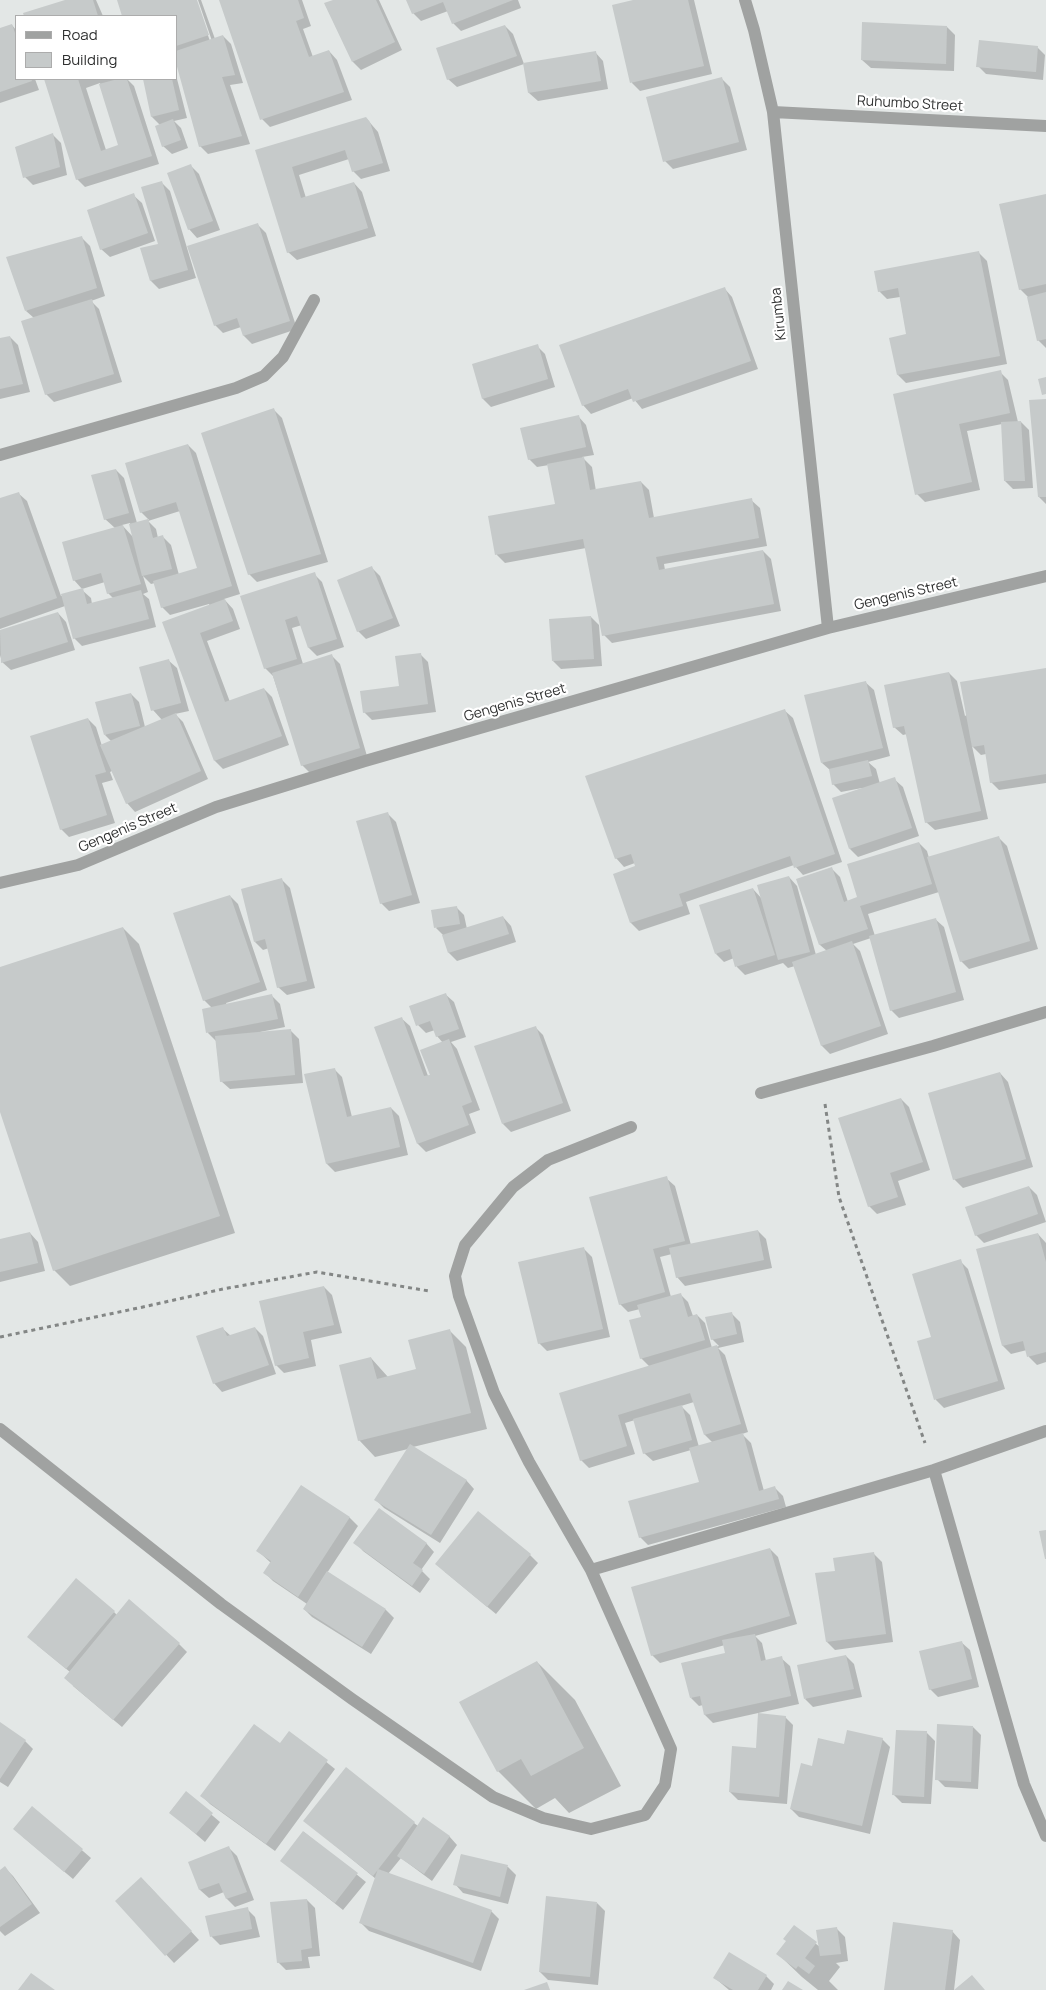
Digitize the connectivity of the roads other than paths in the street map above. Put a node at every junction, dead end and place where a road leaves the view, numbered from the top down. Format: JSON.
{"nodes":[{"id":1,"x":745,"y":0,"type":"edge"},
{"id":2,"x":773,"y":112,"type":"junction"},
{"id":3,"x":1046,"y":126,"type":"edge"},
{"id":4,"x":314,"y":300,"type":"dead end"},
{"id":5,"x":0,"y":455,"type":"edge"},
{"id":6,"x":1046,"y":576,"type":"edge"},
{"id":7,"x":828,"y":628,"type":"junction"},
{"id":8,"x":0,"y":883,"type":"edge"},
{"id":9,"x":1046,"y":1012,"type":"edge"},
{"id":10,"x":761,"y":1093,"type":"dead end"},
{"id":11,"x":631,"y":1127,"type":"dead end"},
{"id":12,"x":0,"y":1429,"type":"edge"},
{"id":13,"x":1046,"y":1431,"type":"edge"},
{"id":14,"x":934,"y":1470,"type":"junction"},
{"id":15,"x":591,"y":1570,"type":"junction"},
{"id":16,"x":1046,"y":1836,"type":"edge"}],
"edges":[{"from":1,"to":2,"type":"street","name":"Kirumba"},
{"from":2,"to":3,"type":"street","name":"Ruhumbo Street"},
{"from":2,"to":7,"type":"street","name":"Kirumba"},
{"from":4,"to":5,"type":"street"},
{"from":6,"to":7,"type":"street","name":"Gengenis Street"},
{"from":7,"to":8,"type":"street","name":"Gengenis Street"},
{"from":9,"to":10,"type":"street"},
{"from":11,"to":15,"type":"street"},
{"from":12,"to":15,"type":"street"},
{"from":13,"to":14,"type":"street"},
{"from":14,"to":15,"type":"street"},
{"from":14,"to":16,"type":"street"}]}
